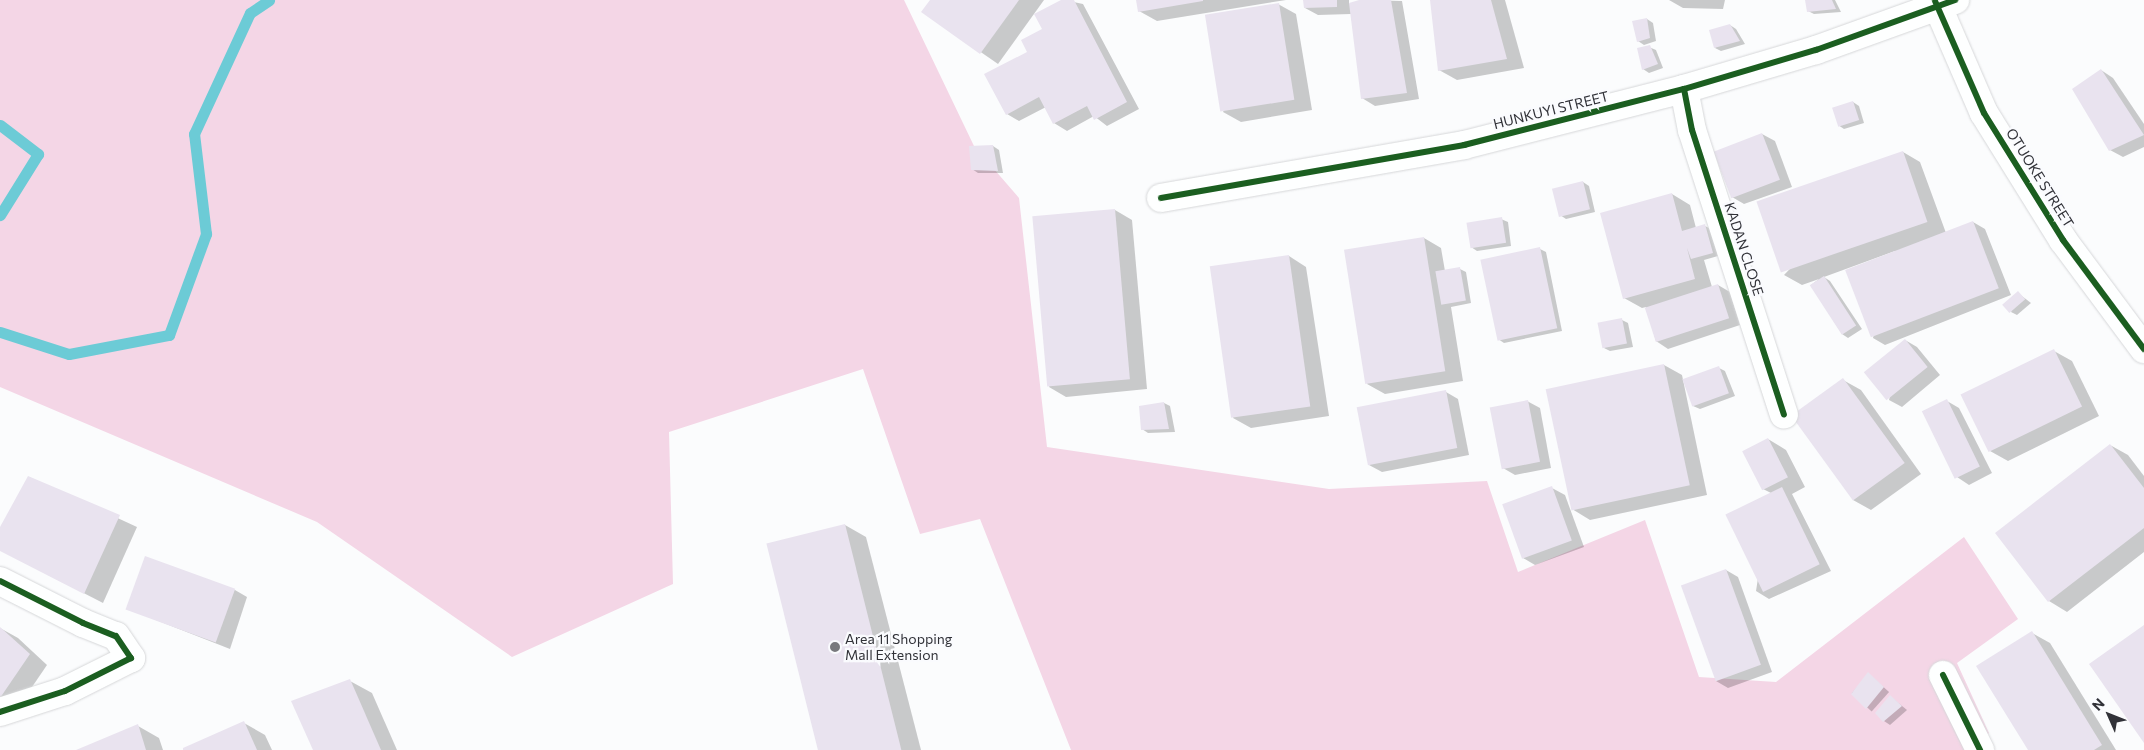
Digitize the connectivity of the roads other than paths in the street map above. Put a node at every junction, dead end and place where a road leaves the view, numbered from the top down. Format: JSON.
{"nodes":[{"id":1,"x":1942,"y":3,"type":"edge"},
{"id":2,"x":1684,"y":89,"type":"junction"},
{"id":3,"x":1161,"y":198,"type":"dead end"},
{"id":4,"x":2144,"y":349,"type":"edge"},
{"id":5,"x":1784,"y":415,"type":"dead end"},
{"id":6,"x":0,"y":581,"type":"edge"},
{"id":7,"x":1943,"y":675,"type":"dead end"},
{"id":8,"x":0,"y":712,"type":"edge"},
{"id":9,"x":1980,"y":750,"type":"edge"}],
"edges":[{"from":1,"to":2,"type":"street","name":"HUNKUYI STREET"},
{"from":1,"to":4,"type":"street","name":"OTUOKE STREET"},
{"from":2,"to":3,"type":"street","name":"HUNKUYI STREET"},
{"from":2,"to":5,"type":"street","name":"KADAN CLOSE"},
{"from":6,"to":8,"type":"street"},
{"from":7,"to":9,"type":"street"}]}
